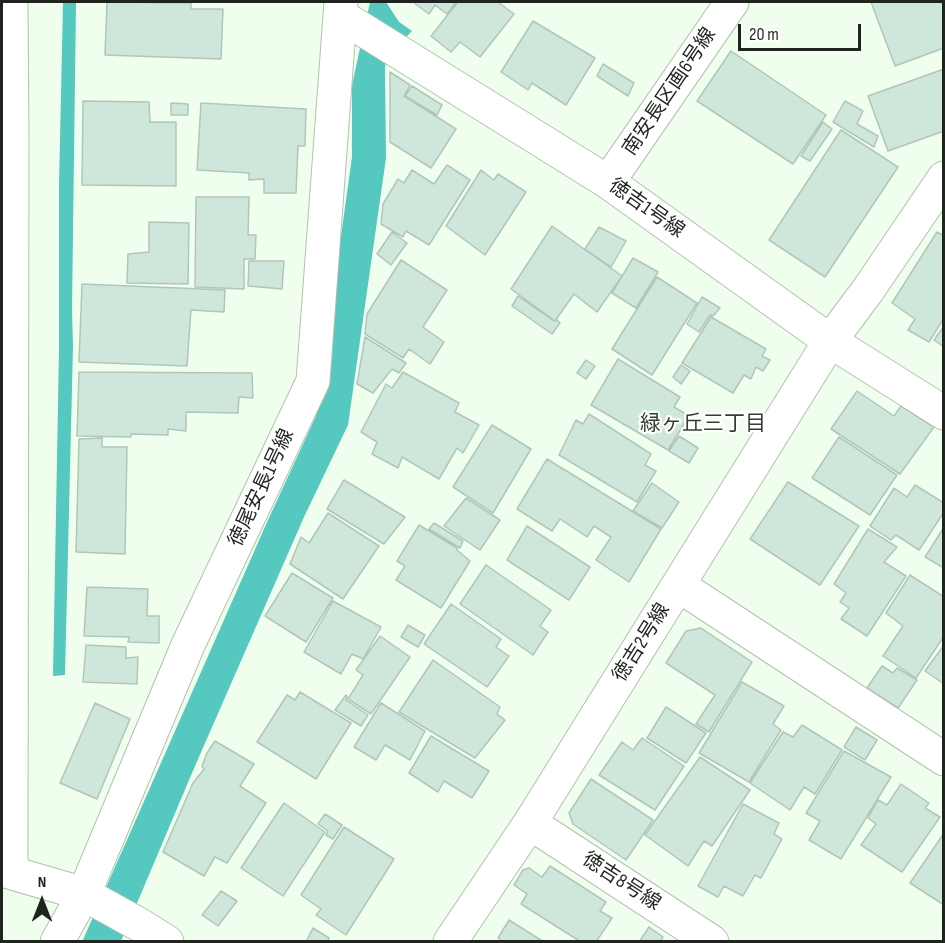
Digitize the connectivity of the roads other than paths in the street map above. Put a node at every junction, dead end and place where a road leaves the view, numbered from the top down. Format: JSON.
{"nodes":[{"id":1,"x":10,"y":2,"type":"edge"},
{"id":2,"x":732,"y":2,"type":"edge"},
{"id":3,"x":341,"y":9,"type":"edge"},
{"id":4,"x":944,"y":178,"type":"edge"},
{"id":5,"x":608,"y":182,"type":"junction"},
{"id":6,"x":830,"y":341,"type":"junction"},
{"id":7,"x":944,"y":413,"type":"edge"},
{"id":8,"x":678,"y":585,"type":"junction"},
{"id":9,"x":944,"y":759,"type":"edge"},
{"id":10,"x":530,"y":823,"type":"junction"},
{"id":11,"x":6,"y":871,"type":"edge"},
{"id":12,"x":90,"y":897,"type":"junction"},
{"id":13,"x":154,"y":933,"type":"edge"},
{"id":14,"x":57,"y":942,"type":"edge"},
{"id":15,"x":450,"y":942,"type":"edge"},
{"id":16,"x":712,"y":942,"type":"edge"}],
"edges":[{"from":1,"to":11,"type":"street"},
{"from":2,"to":5,"type":"street","name":"南安長区画6号線"},
{"from":3,"to":5,"type":"street","name":"徳吉1号線"},
{"from":3,"to":12,"type":"street","name":"徳尾安長1号線"},
{"from":4,"to":6,"type":"street","name":"徳吉2号線"},
{"from":5,"to":6,"type":"street","name":"徳吉1号線"},
{"from":6,"to":7,"type":"street","name":"徳吉1号線"},
{"from":6,"to":8,"type":"street","name":"徳吉2号線"},
{"from":8,"to":9,"type":"street"},
{"from":8,"to":10,"type":"street","name":"徳吉2号線"},
{"from":10,"to":15,"type":"street","name":"徳吉2号線"},
{"from":10,"to":16,"type":"street","name":"徳吉8号線"},
{"from":11,"to":12,"type":"street"},
{"from":12,"to":13,"type":"street"},
{"from":12,"to":14,"type":"street","name":"徳尾安長1号線"}]}
